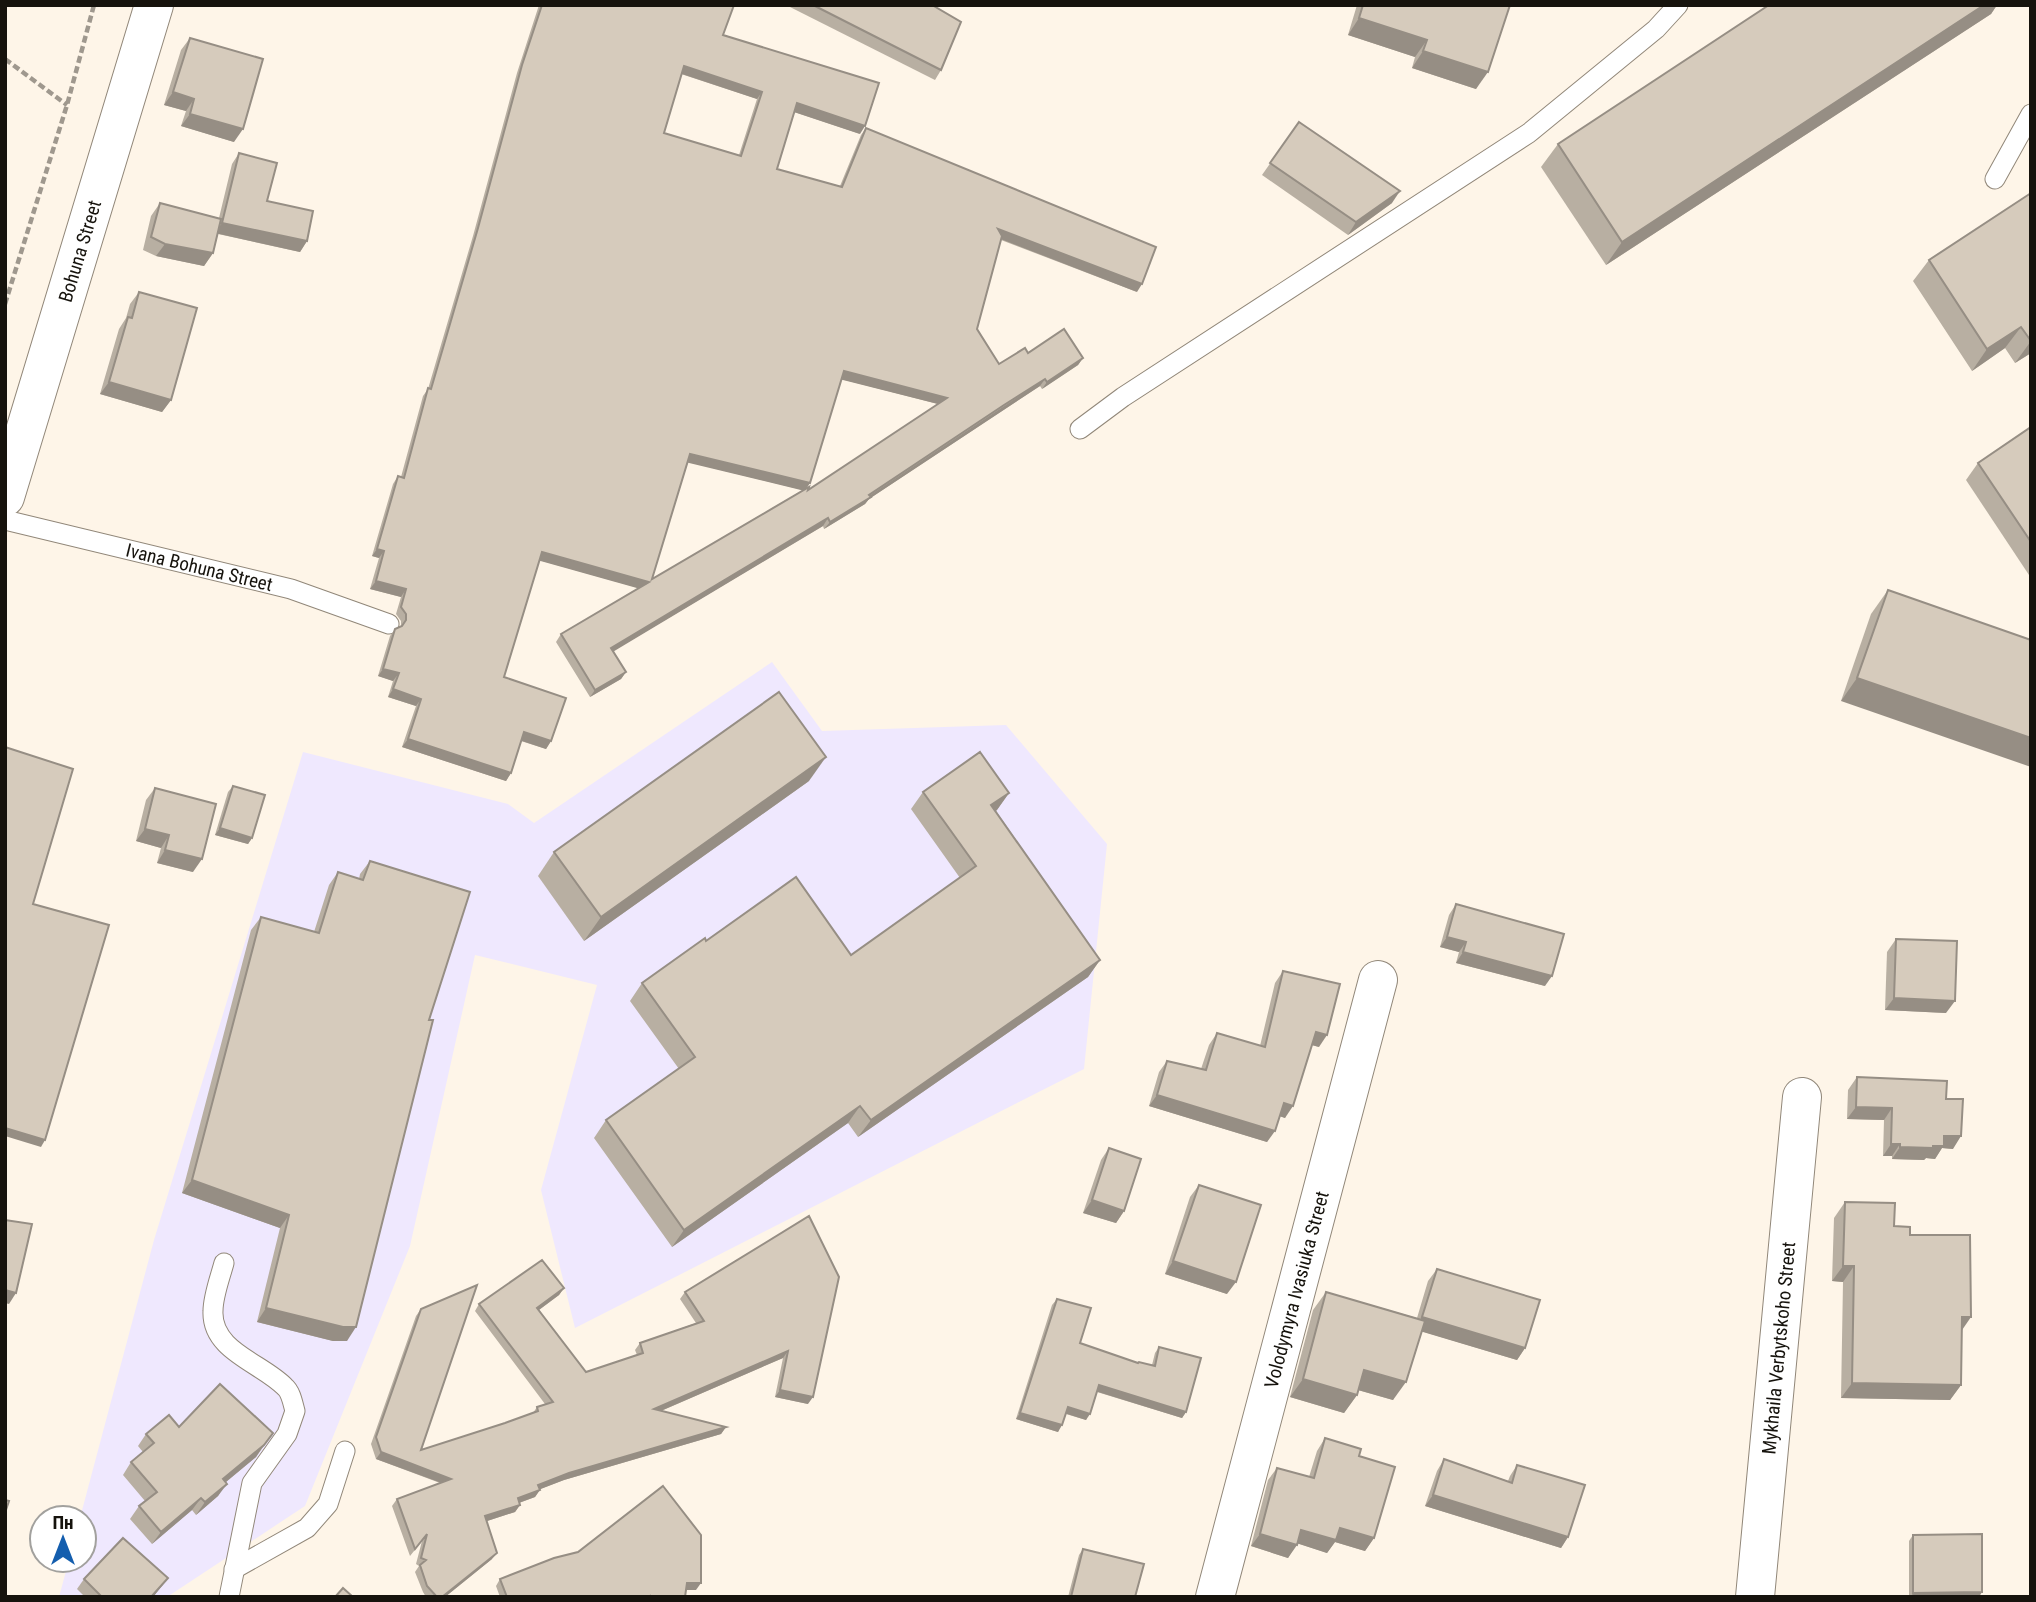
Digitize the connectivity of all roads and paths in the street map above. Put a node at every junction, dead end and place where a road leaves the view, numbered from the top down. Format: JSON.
{"nodes":[{"id":1,"x":94,"y":5,"type":"edge"},
{"id":2,"x":154,"y":5,"type":"edge"},
{"id":3,"x":1678,"y":5,"type":"edge"},
{"id":4,"x":5,"y":59,"type":"edge"},
{"id":5,"x":67,"y":105,"type":"junction"},
{"id":6,"x":2031,"y":114,"type":"edge"},
{"id":7,"x":1995,"y":179,"type":"dead end"},
{"id":8,"x":5,"y":304,"type":"edge"},
{"id":9,"x":1080,"y":429,"type":"dead end"},
{"id":10,"x":5,"y":497,"type":"edge"},
{"id":11,"x":5,"y":520,"type":"edge"},
{"id":12,"x":389,"y":624,"type":"dead end"},
{"id":13,"x":1378,"y":980,"type":"dead end"},
{"id":14,"x":1802,"y":1097,"type":"dead end"},
{"id":15,"x":224,"y":1263,"type":"dead end"},
{"id":16,"x":345,"y":1451,"type":"dead end"},
{"id":17,"x":234,"y":1569,"type":"junction"},
{"id":18,"x":229,"y":1597,"type":"edge"},
{"id":19,"x":1215,"y":1597,"type":"edge"},
{"id":20,"x":1755,"y":1597,"type":"edge"}],
"edges":[{"from":1,"to":5,"type":"path"},
{"from":2,"to":10,"type":"street","name":"Bohuna Street"},
{"from":3,"to":9,"type":"lane"},
{"from":4,"to":5,"type":"path"},
{"from":5,"to":8,"type":"path"},
{"from":6,"to":7,"type":"lane"},
{"from":11,"to":12,"type":"lane","name":"Ivana Bohuna Street"},
{"from":13,"to":19,"type":"street","name":"Volodymyra Ivasiuka Street"},
{"from":14,"to":20,"type":"street","name":"Mykhaila Verbytskoho Street"},
{"from":15,"to":17,"type":"lane"},
{"from":16,"to":17,"type":"lane"},
{"from":17,"to":18,"type":"lane"}]}
